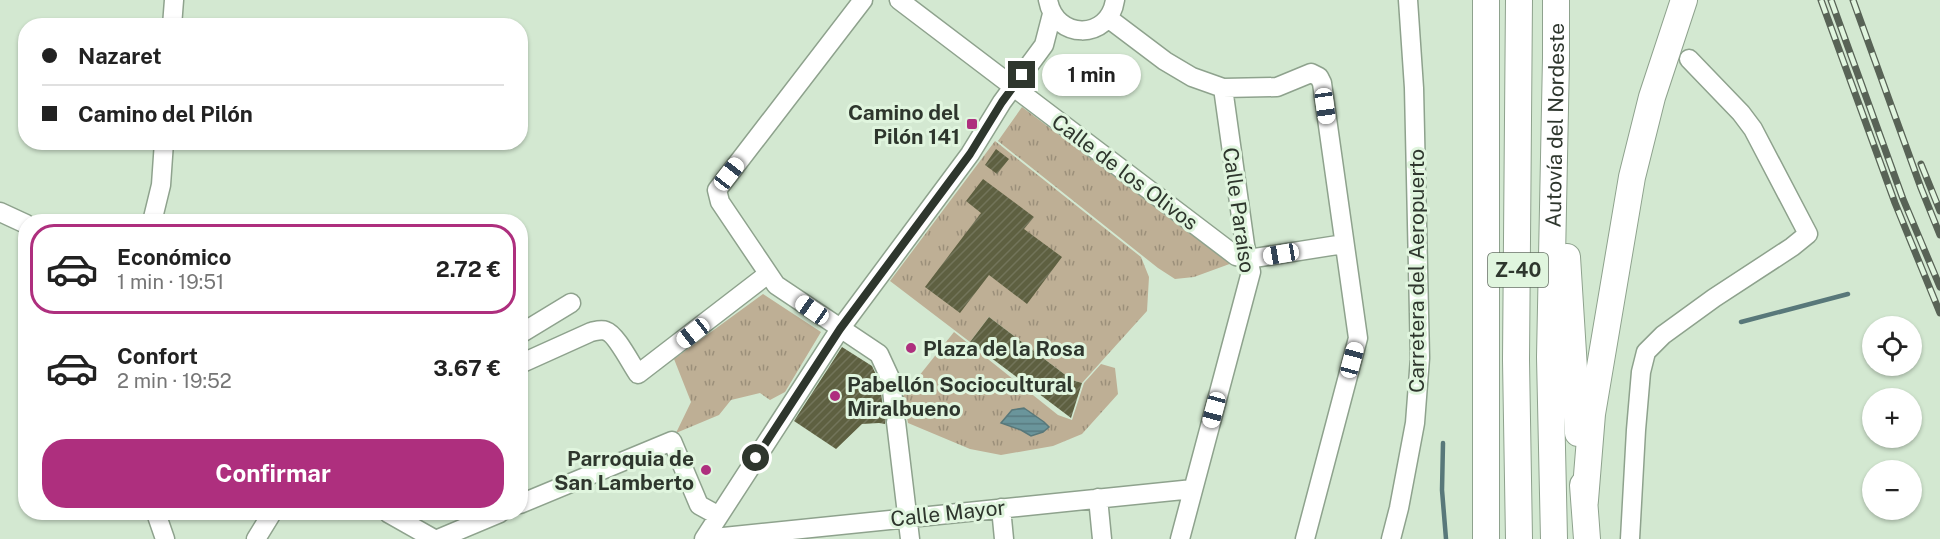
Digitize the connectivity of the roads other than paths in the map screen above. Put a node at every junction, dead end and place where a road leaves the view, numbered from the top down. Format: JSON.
{"nodes":[{"id":1,"x":174,"y":0,"type":"edge"},
{"id":2,"x":863,"y":0,"type":"edge"},
{"id":3,"x":899,"y":0,"type":"edge"},
{"id":4,"x":1115,"y":0,"type":"edge"},
{"id":5,"x":1408,"y":0,"type":"edge"},
{"id":6,"x":1486,"y":0,"type":"edge"},
{"id":7,"x":1519,"y":0,"type":"edge"},
{"id":8,"x":1556,"y":0,"type":"edge"},
{"id":9,"x":1684,"y":0,"type":"edge"},
{"id":10,"x":1050,"y":7,"type":"edge"},
{"id":11,"x":173,"y":18,"type":"edge"},
{"id":12,"x":1108,"y":18,"type":"junction"},
{"id":13,"x":1071,"y":29,"type":"junction"},
{"id":14,"x":1557,"y":43,"type":"junction"},
{"id":15,"x":1044,"y":45,"type":"junction"},
{"id":16,"x":1689,"y":59,"type":"dead end"},
{"id":17,"x":1013,"y":87,"type":"junction"},
{"id":18,"x":1222,"y":88,"type":"junction"},
{"id":19,"x":163,"y":150,"type":"edge"},
{"id":20,"x":0,"y":212,"type":"edge"},
{"id":21,"x":154,"y":214,"type":"edge"},
{"id":22,"x":18,"y":220,"type":"edge"},
{"id":23,"x":1344,"y":244,"type":"junction"},
{"id":24,"x":1248,"y":259,"type":"junction"},
{"id":25,"x":768,"y":274,"type":"junction"},
{"id":26,"x":571,"y":303,"type":"dead end"},
{"id":27,"x":528,"y":329,"type":"edge"},
{"id":28,"x":840,"y":329,"type":"junction"},
{"id":29,"x":528,"y":360,"type":"edge"},
{"id":30,"x":1193,"y":489,"type":"junction"},
{"id":31,"x":1098,"y":498,"type":"junction"},
{"id":32,"x":1585,"y":500,"type":"junction"},
{"id":33,"x":528,"y":501,"type":"edge"},
{"id":34,"x":1001,"y":508,"type":"junction"},
{"id":35,"x":719,"y":516,"type":"junction"},
{"id":36,"x":908,"y":517,"type":"junction"},
{"id":37,"x":158,"y":520,"type":"edge"},
{"id":38,"x":268,"y":520,"type":"edge"},
{"id":39,"x":401,"y":520,"type":"edge"},
{"id":40,"x":483,"y":520,"type":"edge"},
{"id":41,"x":794,"y":534,"type":"edge"},
{"id":42,"x":165,"y":539,"type":"edge"},
{"id":43,"x":256,"y":539,"type":"edge"},
{"id":44,"x":436,"y":539,"type":"edge"},
{"id":45,"x":704,"y":539,"type":"edge"},
{"id":46,"x":910,"y":539,"type":"edge"},
{"id":47,"x":1004,"y":539,"type":"edge"},
{"id":48,"x":1102,"y":539,"type":"edge"},
{"id":49,"x":1180,"y":539,"type":"edge"},
{"id":50,"x":1305,"y":539,"type":"edge"},
{"id":51,"x":1390,"y":539,"type":"edge"},
{"id":52,"x":1486,"y":539,"type":"edge"},
{"id":53,"x":1520,"y":539,"type":"edge"},
{"id":54,"x":1554,"y":539,"type":"edge"},
{"id":55,"x":1587,"y":539,"type":"edge"},
{"id":56,"x":1630,"y":539,"type":"edge"}],
"edges":[{"from":1,"to":11,"type":"street"},
{"from":2,"to":25,"type":"street"},
{"from":3,"to":17,"type":"street","name":"Calle de los Olivos"},
{"from":4,"to":12,"type":"street"},
{"from":5,"to":51,"type":"street","name":"Carretera del Aeropuerto"},
{"from":6,"to":52,"type":"highway"},
{"from":7,"to":53,"type":"highway","name":"Autovía del Nordeste","number":"Z-40"},
{"from":8,"to":14,"type":"highway","name":"Autovía del Nordeste","number":"Z-40"},
{"from":9,"to":32,"type":"highway"},
{"from":10,"to":13,"type":"street"},
{"from":10,"to":15,"type":"street"},
{"from":12,"to":13,"type":"street"},
{"from":12,"to":18,"type":"street"},
{"from":13,"to":15,"type":"street"},
{"from":14,"to":32,"type":"highway"},
{"from":14,"to":54,"type":"highway","name":"Autovía del Nordeste","number":"Z-40"},
{"from":15,"to":17,"type":"street"},
{"from":16,"to":56,"type":"street"},
{"from":17,"to":24,"type":"street","name":"Calle de los Olivos"},
{"from":17,"to":28,"type":"street"},
{"from":18,"to":23,"type":"street"},
{"from":18,"to":24,"type":"street","name":"Calle Paraíso"},
{"from":19,"to":21,"type":"street"},
{"from":20,"to":22,"type":"street"},
{"from":23,"to":24,"type":"street"},
{"from":23,"to":50,"type":"street"},
{"from":24,"to":30,"type":"street","name":"Calle Paraíso"},
{"from":25,"to":28,"type":"street"},
{"from":25,"to":29,"type":"street"},
{"from":26,"to":27,"type":"street"},
{"from":28,"to":35,"type":"street"},
{"from":28,"to":36,"type":"street"},
{"from":30,"to":31,"type":"street","name":"Calle Mayor"},
{"from":30,"to":49,"type":"street","name":"Calle Paraíso"},
{"from":31,"to":34,"type":"street","name":"Calle Mayor"},
{"from":31,"to":48,"type":"street"},
{"from":32,"to":55,"type":"highway"},
{"from":33,"to":35,"type":"street"},
{"from":34,"to":36,"type":"street","name":"Calle Mayor"},
{"from":34,"to":47,"type":"street"},
{"from":35,"to":45,"type":"street"},
{"from":36,"to":41,"type":"street","name":"Calle Mayor"},
{"from":36,"to":46,"type":"street"},
{"from":37,"to":42,"type":"street"},
{"from":38,"to":43,"type":"street"},
{"from":39,"to":44,"type":"street"},
{"from":40,"to":44,"type":"street"},
{"from":41,"to":45,"type":"street","name":"Calle Mayor"}]}
